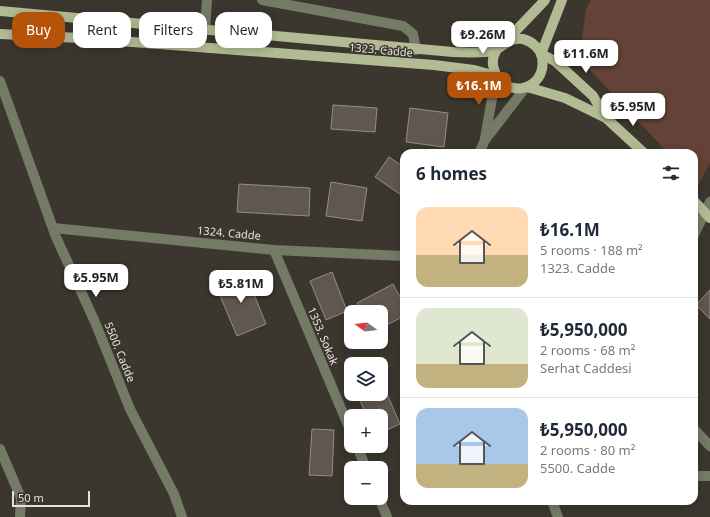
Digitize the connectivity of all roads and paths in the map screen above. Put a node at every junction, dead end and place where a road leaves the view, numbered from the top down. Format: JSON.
{"nodes":[{"id":1,"x":207,"y":0,"type":"edge"},
{"id":2,"x":262,"y":0,"type":"edge"},
{"id":3,"x":545,"y":0,"type":"edge"},
{"id":4,"x":562,"y":0,"type":"edge"},
{"id":5,"x":0,"y":11,"type":"edge"},
{"id":6,"x":207,"y":12,"type":"edge"},
{"id":7,"x":139,"y":24,"type":"edge"},
{"id":8,"x":207,"y":31,"type":"edge"},
{"id":9,"x":0,"y":34,"type":"edge"},
{"id":10,"x":505,"y":42,"type":"junction"},
{"id":11,"x":416,"y":50,"type":"junction"},
{"id":12,"x":541,"y":54,"type":"junction"},
{"id":13,"x":496,"y":76,"type":"junction"},
{"id":14,"x":0,"y":81,"type":"edge"},
{"id":15,"x":526,"y":87,"type":"junction"},
{"id":16,"x":606,"y":118,"type":"junction"},
{"id":17,"x":485,"y":140,"type":"junction"},
{"id":18,"x":481,"y":149,"type":"edge"},
{"id":19,"x":640,"y":149,"type":"edge"},
{"id":20,"x":710,"y":202,"type":"edge"},
{"id":21,"x":698,"y":205,"type":"edge"},
{"id":22,"x":707,"y":215,"type":"edge"},
{"id":23,"x":53,"y":228,"type":"junction"},
{"id":24,"x":698,"y":229,"type":"edge"},
{"id":25,"x":274,"y":250,"type":"junction"},
{"id":26,"x":400,"y":256,"type":"edge"},
{"id":27,"x":344,"y":415,"type":"edge"},
{"id":28,"x":698,"y":433,"type":"edge"},
{"id":29,"x":710,"y":446,"type":"edge"},
{"id":30,"x":0,"y":449,"type":"edge"},
{"id":31,"x":698,"y":476,"type":"edge"},
{"id":32,"x":710,"y":476,"type":"edge"},
{"id":33,"x":382,"y":505,"type":"edge"},
{"id":34,"x":554,"y":505,"type":"edge"},
{"id":35,"x":20,"y":517,"type":"edge"},
{"id":36,"x":182,"y":517,"type":"edge"},
{"id":37,"x":387,"y":517,"type":"edge"},
{"id":38,"x":558,"y":517,"type":"edge"}],
"edges":[{"from":1,"to":6,"type":"street"},
{"from":2,"to":11,"type":"street"},
{"from":3,"to":10,"type":"main road"},
{"from":4,"to":12,"type":"main road"},
{"from":5,"to":7,"type":"main road"},
{"from":8,"to":11,"type":"main road"},
{"from":9,"to":13,"type":"main road","name":"1323. Cadde"},
{"from":10,"to":11,"type":"main road"},
{"from":10,"to":12,"type":"main road"},
{"from":10,"to":13,"type":"main road"},
{"from":12,"to":15,"type":"main road"},
{"from":12,"to":16,"type":"main road"},
{"from":13,"to":15,"type":"main road"},
{"from":13,"to":17,"type":"street"},
{"from":14,"to":23,"type":"street","name":"5500. Cadde"},
{"from":15,"to":16,"type":"main road"},
{"from":15,"to":17,"type":"street"},
{"from":16,"to":19,"type":"main road"},
{"from":17,"to":18,"type":"street"},
{"from":20,"to":22,"type":"street"},
{"from":21,"to":22,"type":"main road"},
{"from":22,"to":24,"type":"street"},
{"from":23,"to":25,"type":"street","name":"1324. Cadde"},
{"from":23,"to":36,"type":"street","name":"5500. Cadde"},
{"from":25,"to":26,"type":"street","name":"1324. Cadde"},
{"from":25,"to":27,"type":"street","name":"1353. Sokak"},
{"from":28,"to":29,"type":"street"},
{"from":30,"to":35,"type":"street"},
{"from":31,"to":32,"type":"street"},
{"from":33,"to":37,"type":"street"},
{"from":34,"to":38,"type":"street"}]}
